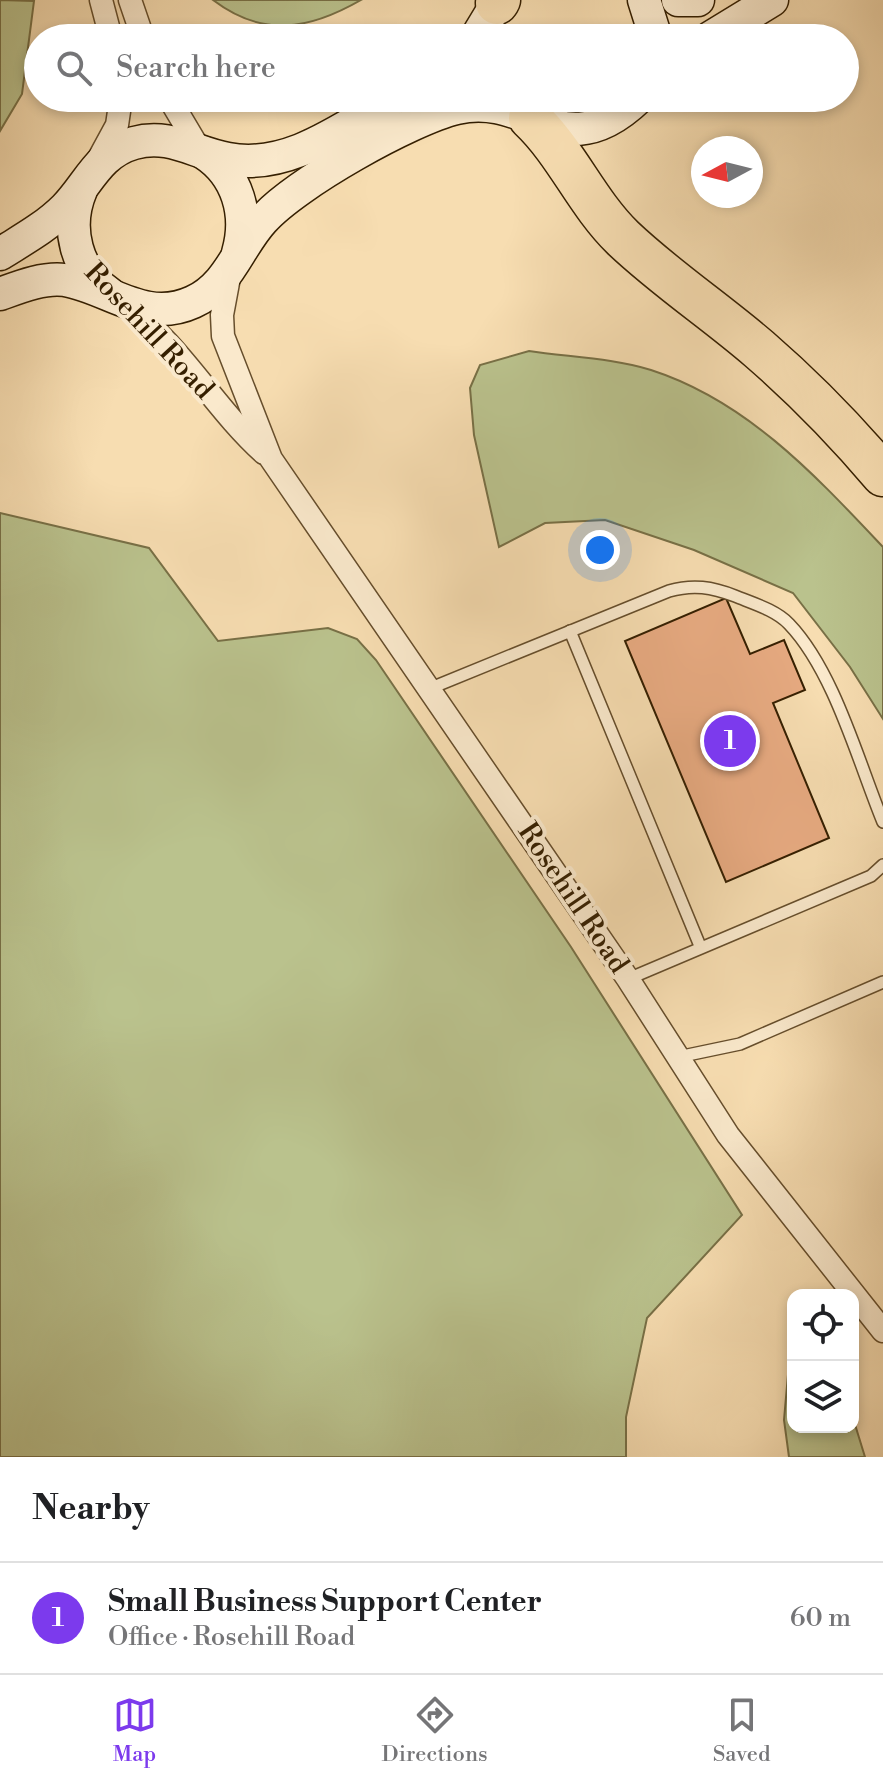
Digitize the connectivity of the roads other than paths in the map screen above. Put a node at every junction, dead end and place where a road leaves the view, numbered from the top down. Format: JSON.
{"nodes":[{"id":1,"x":101,"y":0,"type":"edge"},
{"id":2,"x":130,"y":0,"type":"edge"},
{"id":3,"x":644,"y":0,"type":"edge"},
{"id":4,"x":678,"y":0,"type":"edge"},
{"id":5,"x":698,"y":0,"type":"edge"},
{"id":6,"x":772,"y":0,"type":"edge"},
{"id":7,"x":107,"y":24,"type":"edge"},
{"id":8,"x":138,"y":24,"type":"edge"},
{"id":9,"x":652,"y":24,"type":"edge"},
{"id":10,"x":733,"y":24,"type":"edge"},
{"id":11,"x":119,"y":112,"type":"edge"},
{"id":12,"x":177,"y":112,"type":"edge"},
{"id":13,"x":370,"y":112,"type":"edge"},
{"id":14,"x":444,"y":112,"type":"edge"},
{"id":15,"x":522,"y":112,"type":"edge"},
{"id":16,"x":526,"y":112,"type":"edge"},
{"id":17,"x":621,"y":112,"type":"edge"},
{"id":18,"x":201,"y":152,"type":"junction"},
{"id":19,"x":84,"y":184,"type":"junction"},
{"id":20,"x":0,"y":254,"type":"edge"},
{"id":21,"x":230,"y":270,"type":"junction"},
{"id":22,"x":0,"y":294,"type":"edge"},
{"id":23,"x":118,"y":299,"type":"junction"},
{"id":24,"x":271,"y":459,"type":"junction"},
{"id":25,"x":883,"y":475,"type":"edge"},
{"id":26,"x":570,"y":631,"type":"junction"},
{"id":27,"x":431,"y":688,"type":"junction"},
{"id":28,"x":883,"y":822,"type":"edge"},
{"id":29,"x":883,"y":865,"type":"edge"},
{"id":30,"x":700,"y":946,"type":"junction"},
{"id":31,"x":628,"y":979,"type":"junction"},
{"id":32,"x":883,"y":982,"type":"edge"},
{"id":33,"x":678,"y":1057,"type":"junction"},
{"id":34,"x":883,"y":1331,"type":"edge"}],
"edges":[{"from":1,"to":7,"type":"street"},
{"from":2,"to":8,"type":"street"},
{"from":3,"to":9,"type":"main road"},
{"from":4,"to":5,"type":"main road"},
{"from":6,"to":10,"type":"main road"},
{"from":11,"to":19,"type":"street"},
{"from":12,"to":18,"type":"street"},
{"from":13,"to":18,"type":"main road"},
{"from":14,"to":21,"type":"main road"},
{"from":15,"to":25,"type":"highway"},
{"from":16,"to":17,"type":"main road"},
{"from":18,"to":19,"type":"main road"},
{"from":18,"to":21,"type":"main road"},
{"from":19,"to":20,"type":"main road"},
{"from":19,"to":23,"type":"main road","name":"Rosehill Road"},
{"from":21,"to":23,"type":"main road"},
{"from":21,"to":24,"type":"street","name":"Rosehill Road"},
{"from":22,"to":23,"type":"main road"},
{"from":23,"to":24,"type":"street","name":"Rosehill Road"},
{"from":24,"to":27,"type":"street","name":"Rosehill Road"},
{"from":26,"to":27,"type":"lane"},
{"from":26,"to":28,"type":"lane"},
{"from":26,"to":30,"type":"lane"},
{"from":27,"to":31,"type":"street","name":"Rosehill Road"},
{"from":29,"to":30,"type":"lane"},
{"from":30,"to":31,"type":"lane"},
{"from":31,"to":33,"type":"street","name":"Rosehill Road"},
{"from":32,"to":33,"type":"lane"},
{"from":33,"to":34,"type":"street","name":"Rosehill Road"}]}
